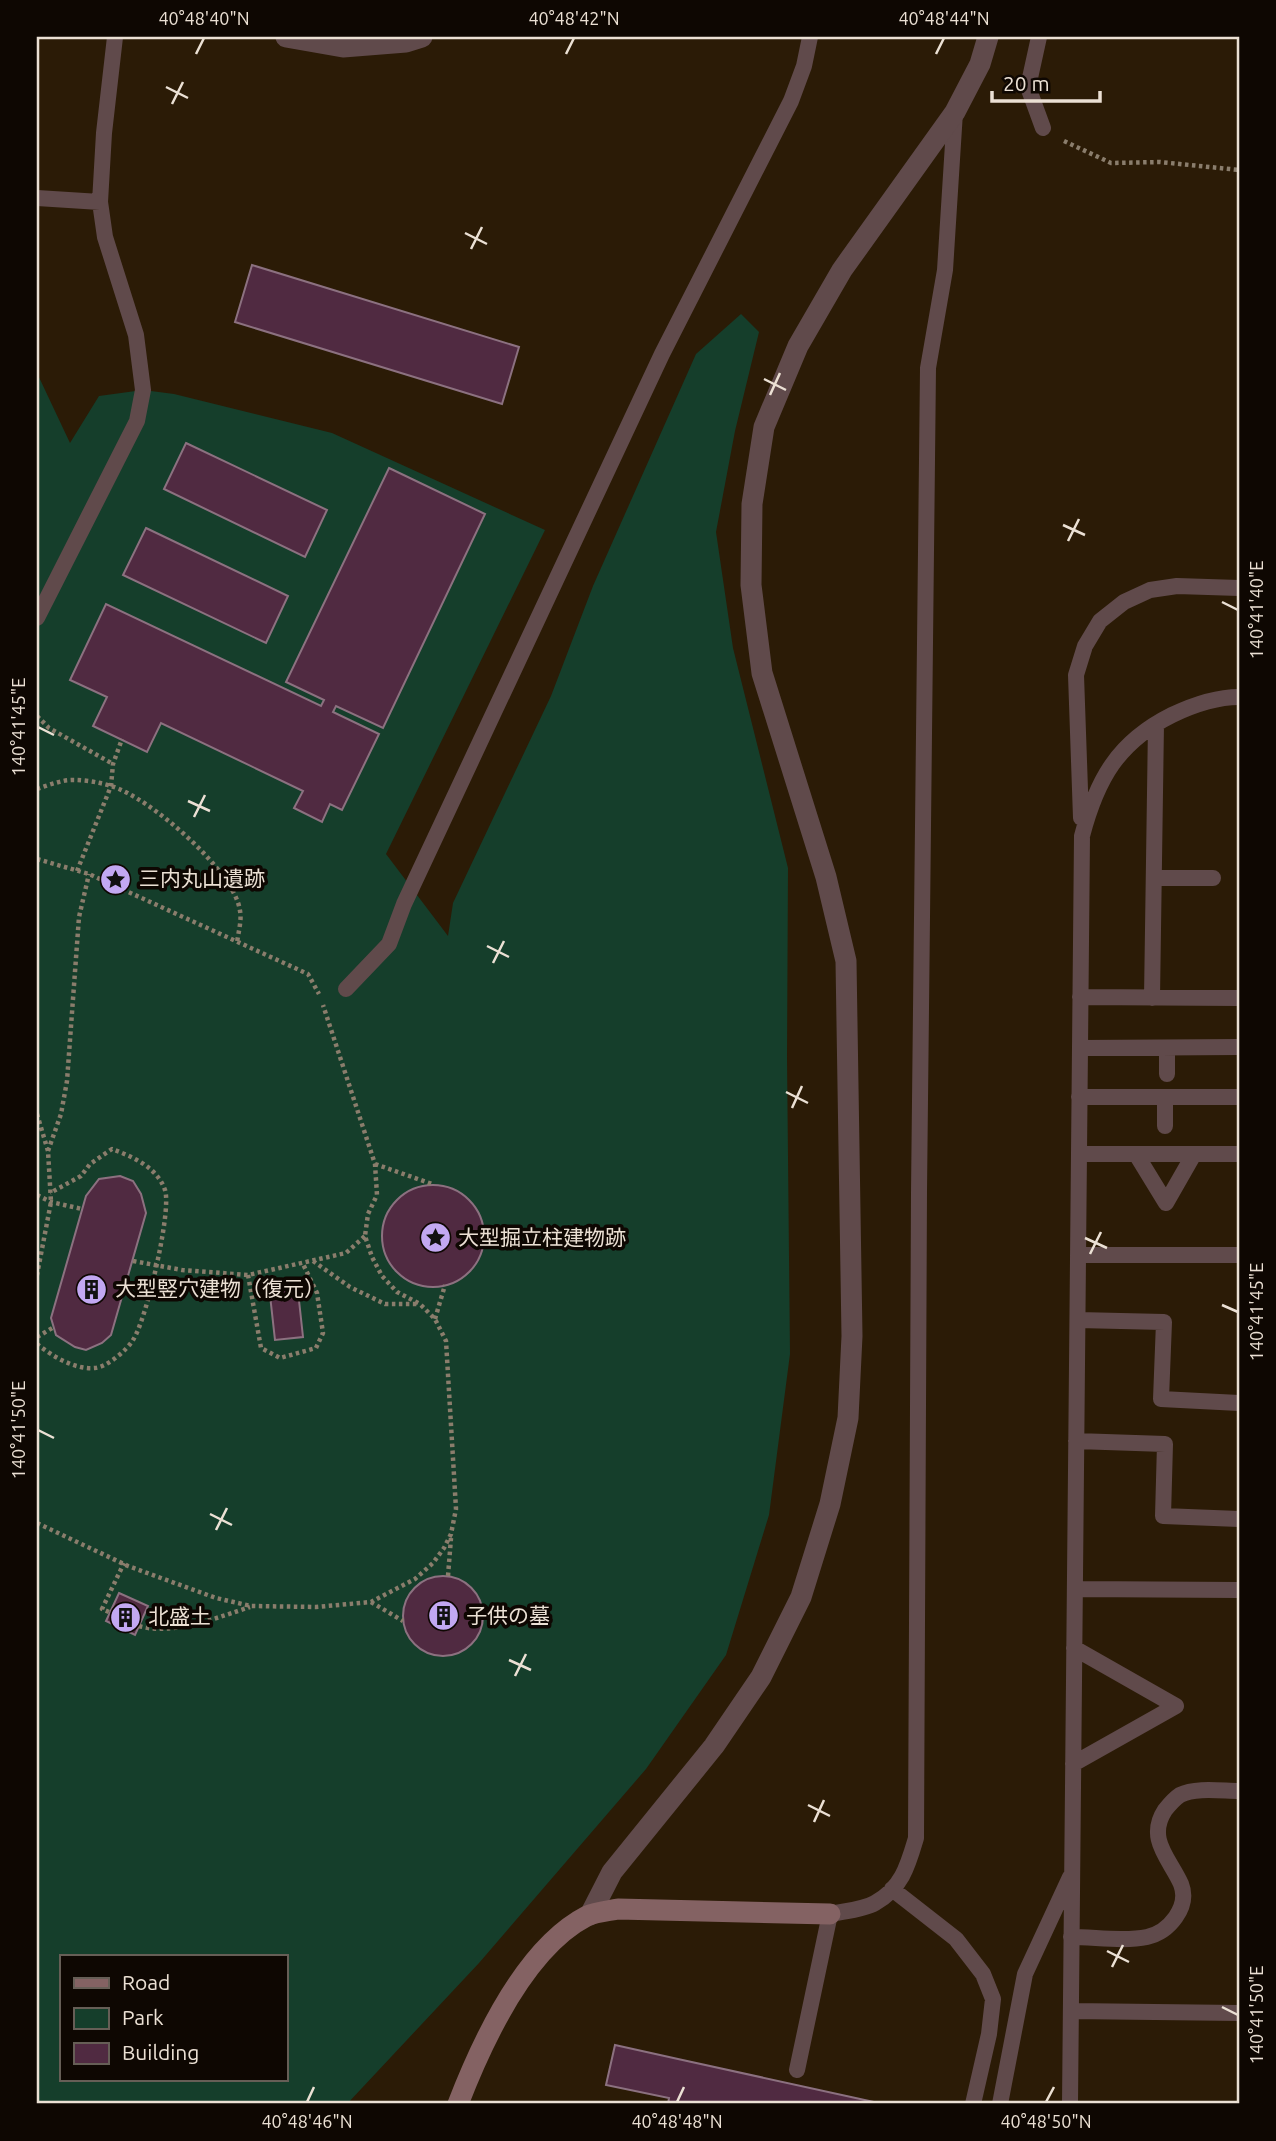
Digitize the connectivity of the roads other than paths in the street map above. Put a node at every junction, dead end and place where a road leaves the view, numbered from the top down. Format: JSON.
{"nodes":[{"id":1,"x":115,"y":37,"type":"edge"},
{"id":2,"x":286,"y":37,"type":"edge"},
{"id":3,"x":422,"y":37,"type":"edge"},
{"id":4,"x":810,"y":37,"type":"edge"},
{"id":5,"x":988,"y":37,"type":"edge"},
{"id":6,"x":1039,"y":37,"type":"edge"},
{"id":7,"x":955,"y":112,"type":"junction"},
{"id":8,"x":1043,"y":128,"type":"road end"},
{"id":9,"x":37,"y":198,"type":"edge"},
{"id":10,"x":100,"y":202,"type":"junction"},
{"id":11,"x":1239,"y":588,"type":"edge"},
{"id":12,"x":37,"y":618,"type":"edge"},
{"id":13,"x":1239,"y":697,"type":"edge"},
{"id":14,"x":1156,"y":723,"type":"junction"},
{"id":15,"x":1082,"y":836,"type":"junction"},
{"id":16,"x":1154,"y":878,"type":"junction"},
{"id":17,"x":1213,"y":878,"type":"dead end"},
{"id":18,"x":346,"y":989,"type":"dead end"},
{"id":19,"x":1080,"y":997,"type":"junction"},
{"id":20,"x":1152,"y":998,"type":"junction"},
{"id":21,"x":1239,"y":998,"type":"edge"},
{"id":22,"x":1239,"y":1047,"type":"edge"},
{"id":23,"x":1080,"y":1048,"type":"junction"},
{"id":24,"x":1167,"y":1048,"type":"junction"},
{"id":25,"x":1167,"y":1074,"type":"dead end"},
{"id":26,"x":1079,"y":1097,"type":"junction"},
{"id":27,"x":1165,"y":1097,"type":"junction"},
{"id":28,"x":1239,"y":1097,"type":"edge"},
{"id":29,"x":1165,"y":1126,"type":"dead end"},
{"id":30,"x":1079,"y":1154,"type":"junction"},
{"id":31,"x":1136,"y":1154,"type":"junction"},
{"id":32,"x":1194,"y":1154,"type":"junction"},
{"id":33,"x":1239,"y":1154,"type":"edge"},
{"id":34,"x":1078,"y":1255,"type":"junction"},
{"id":35,"x":1239,"y":1255,"type":"edge"},
{"id":36,"x":1077,"y":1320,"type":"junction"},
{"id":37,"x":1239,"y":1403,"type":"edge"},
{"id":38,"x":1076,"y":1441,"type":"junction"},
{"id":39,"x":1239,"y":1519,"type":"edge"},
{"id":40,"x":1075,"y":1589,"type":"junction"},
{"id":41,"x":1239,"y":1590,"type":"edge"},
{"id":42,"x":1074,"y":1648,"type":"junction"},
{"id":43,"x":1073,"y":1764,"type":"junction"},
{"id":44,"x":1239,"y":1790,"type":"edge"},
{"id":45,"x":1072,"y":1873,"type":"junction"},
{"id":46,"x":892,"y":1889,"type":"junction"},
{"id":47,"x":590,"y":1914,"type":"junction"},
{"id":48,"x":830,"y":1914,"type":"junction"},
{"id":49,"x":1071,"y":1937,"type":"junction"},
{"id":50,"x":1071,"y":2011,"type":"junction"},
{"id":51,"x":1239,"y":2013,"type":"edge"},
{"id":52,"x":797,"y":2070,"type":"dead end"},
{"id":53,"x":458,"y":2104,"type":"edge"},
{"id":54,"x":973,"y":2104,"type":"edge"},
{"id":55,"x":1000,"y":2104,"type":"edge"},
{"id":56,"x":1070,"y":2104,"type":"edge"}],
"edges":[{"from":1,"to":10,"type":"lane"},
{"from":2,"to":3,"type":"street"},
{"from":4,"to":18,"type":"lane"},
{"from":5,"to":7,"type":"street"},
{"from":6,"to":8,"type":"lane"},
{"from":7,"to":46,"type":"lane"},
{"from":7,"to":47,"type":"street"},
{"from":9,"to":10,"type":"lane"},
{"from":10,"to":12,"type":"lane"},
{"from":11,"to":15,"type":"lane"},
{"from":13,"to":14,"type":"lane"},
{"from":14,"to":15,"type":"lane"},
{"from":14,"to":16,"type":"lane"},
{"from":15,"to":19,"type":"lane"},
{"from":16,"to":17,"type":"lane"},
{"from":16,"to":20,"type":"lane"},
{"from":19,"to":20,"type":"lane"},
{"from":19,"to":23,"type":"lane"},
{"from":20,"to":21,"type":"lane"},
{"from":22,"to":24,"type":"lane"},
{"from":23,"to":24,"type":"lane"},
{"from":23,"to":26,"type":"lane"},
{"from":24,"to":25,"type":"lane"},
{"from":26,"to":27,"type":"lane"},
{"from":26,"to":30,"type":"lane"},
{"from":27,"to":28,"type":"lane"},
{"from":27,"to":29,"type":"lane"},
{"from":30,"to":31,"type":"lane"},
{"from":30,"to":34,"type":"lane"},
{"from":31,"to":32,"type":"lane"},
{"from":31,"to":32,"type":"lane"},
{"from":32,"to":33,"type":"lane"},
{"from":34,"to":35,"type":"lane"},
{"from":34,"to":36,"type":"lane"},
{"from":36,"to":37,"type":"lane"},
{"from":36,"to":38,"type":"lane"},
{"from":38,"to":39,"type":"lane"},
{"from":38,"to":40,"type":"lane"},
{"from":40,"to":41,"type":"lane"},
{"from":40,"to":42,"type":"lane"},
{"from":42,"to":43,"type":"lane"},
{"from":42,"to":43,"type":"lane"},
{"from":43,"to":45,"type":"lane"},
{"from":44,"to":49,"type":"lane"},
{"from":45,"to":49,"type":"lane"},
{"from":45,"to":55,"type":"lane"},
{"from":46,"to":48,"type":"lane"},
{"from":46,"to":54,"type":"lane"},
{"from":47,"to":48,"type":"street"},
{"from":47,"to":53,"type":"street"},
{"from":48,"to":52,"type":"lane"},
{"from":49,"to":50,"type":"lane"},
{"from":50,"to":51,"type":"lane"},
{"from":50,"to":56,"type":"lane"}]}
